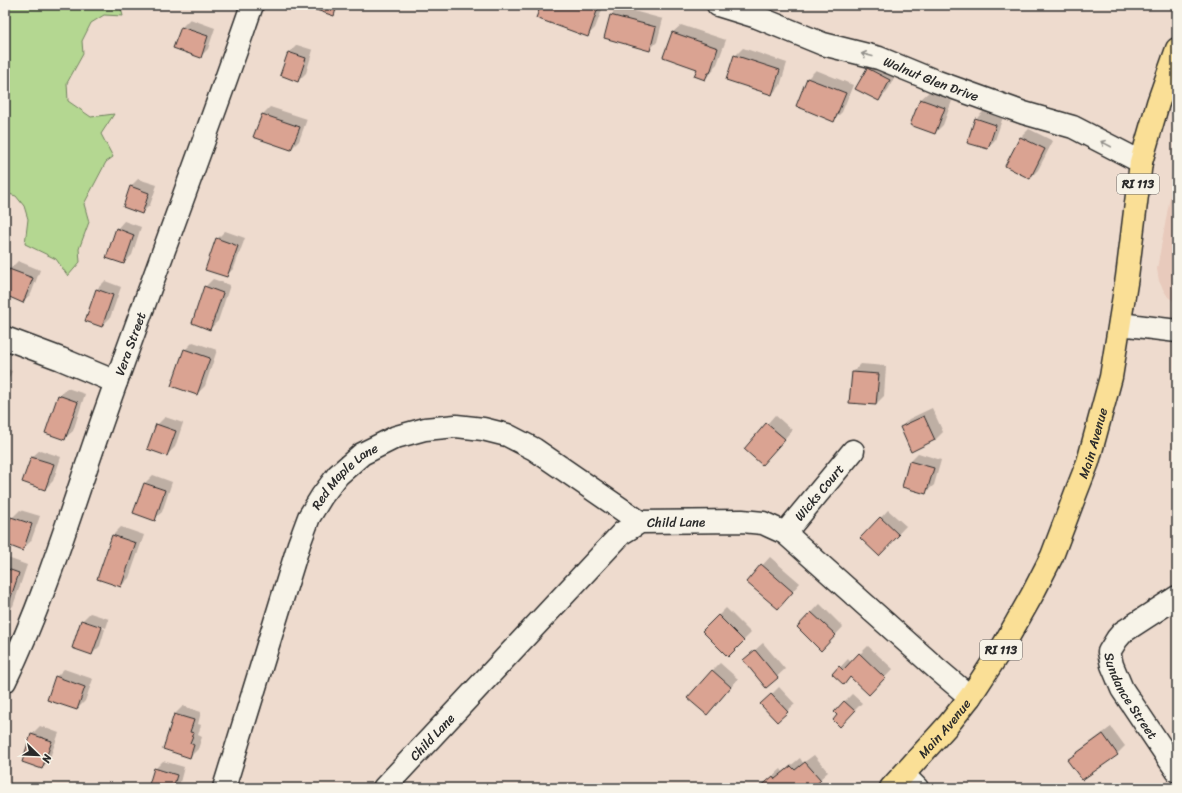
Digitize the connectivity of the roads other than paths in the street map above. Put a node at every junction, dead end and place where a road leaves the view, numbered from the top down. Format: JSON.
{"nodes":[{"id":1,"x":252,"y":5,"type":"edge"},
{"id":2,"x":718,"y":5,"type":"edge"},
{"id":3,"x":761,"y":11,"type":"edge"},
{"id":4,"x":1177,"y":49,"type":"edge"},
{"id":5,"x":1141,"y":162,"type":"junction"},
{"id":6,"x":1120,"y":324,"type":"junction"},
{"id":7,"x":1177,"y":331,"type":"edge"},
{"id":8,"x":5,"y":338,"type":"edge"},
{"id":9,"x":116,"y":382,"type":"junction"},
{"id":10,"x":853,"y":452,"type":"dead end"},
{"id":11,"x":640,"y":522,"type":"junction"},
{"id":12,"x":785,"y":533,"type":"junction"},
{"id":13,"x":1177,"y":597,"type":"edge"},
{"id":14,"x":5,"y":681,"type":"edge"},
{"id":15,"x":970,"y":697,"type":"junction"},
{"id":16,"x":1177,"y":771,"type":"edge"},
{"id":17,"x":904,"y":784,"type":"edge"},
{"id":18,"x":224,"y":788,"type":"edge"},
{"id":19,"x":384,"y":788,"type":"edge"}],
"edges":[{"from":1,"to":9,"type":"street","name":"Vera Street"},
{"from":2,"to":3,"type":"street","name":"Walnut Glen Drive"},
{"from":5,"to":3,"type":"street","name":"Walnut Glen Drive","one_way":true},
{"from":4,"to":5,"type":"main road","name":"Main Avenue","number":"RI 113"},
{"from":5,"to":6,"type":"main road","name":"Main Avenue","number":"RI 113"},
{"from":6,"to":7,"type":"street"},
{"from":6,"to":15,"type":"main road","name":"Main Avenue","number":"RI 113"},
{"from":8,"to":9,"type":"street"},
{"from":9,"to":14,"type":"street","name":"Vera Street"},
{"from":10,"to":12,"type":"street","name":"Wicks Court"},
{"from":11,"to":12,"type":"street","name":"Child Lane"},
{"from":11,"to":18,"type":"street","name":"Red Maple Lane"},
{"from":11,"to":19,"type":"street","name":"Child Lane"},
{"from":12,"to":15,"type":"street","name":"Child Lane"},
{"from":13,"to":16,"type":"street","name":"Sundance Street"},
{"from":15,"to":17,"type":"main road","name":"Main Avenue","number":"RI 113"}]}
